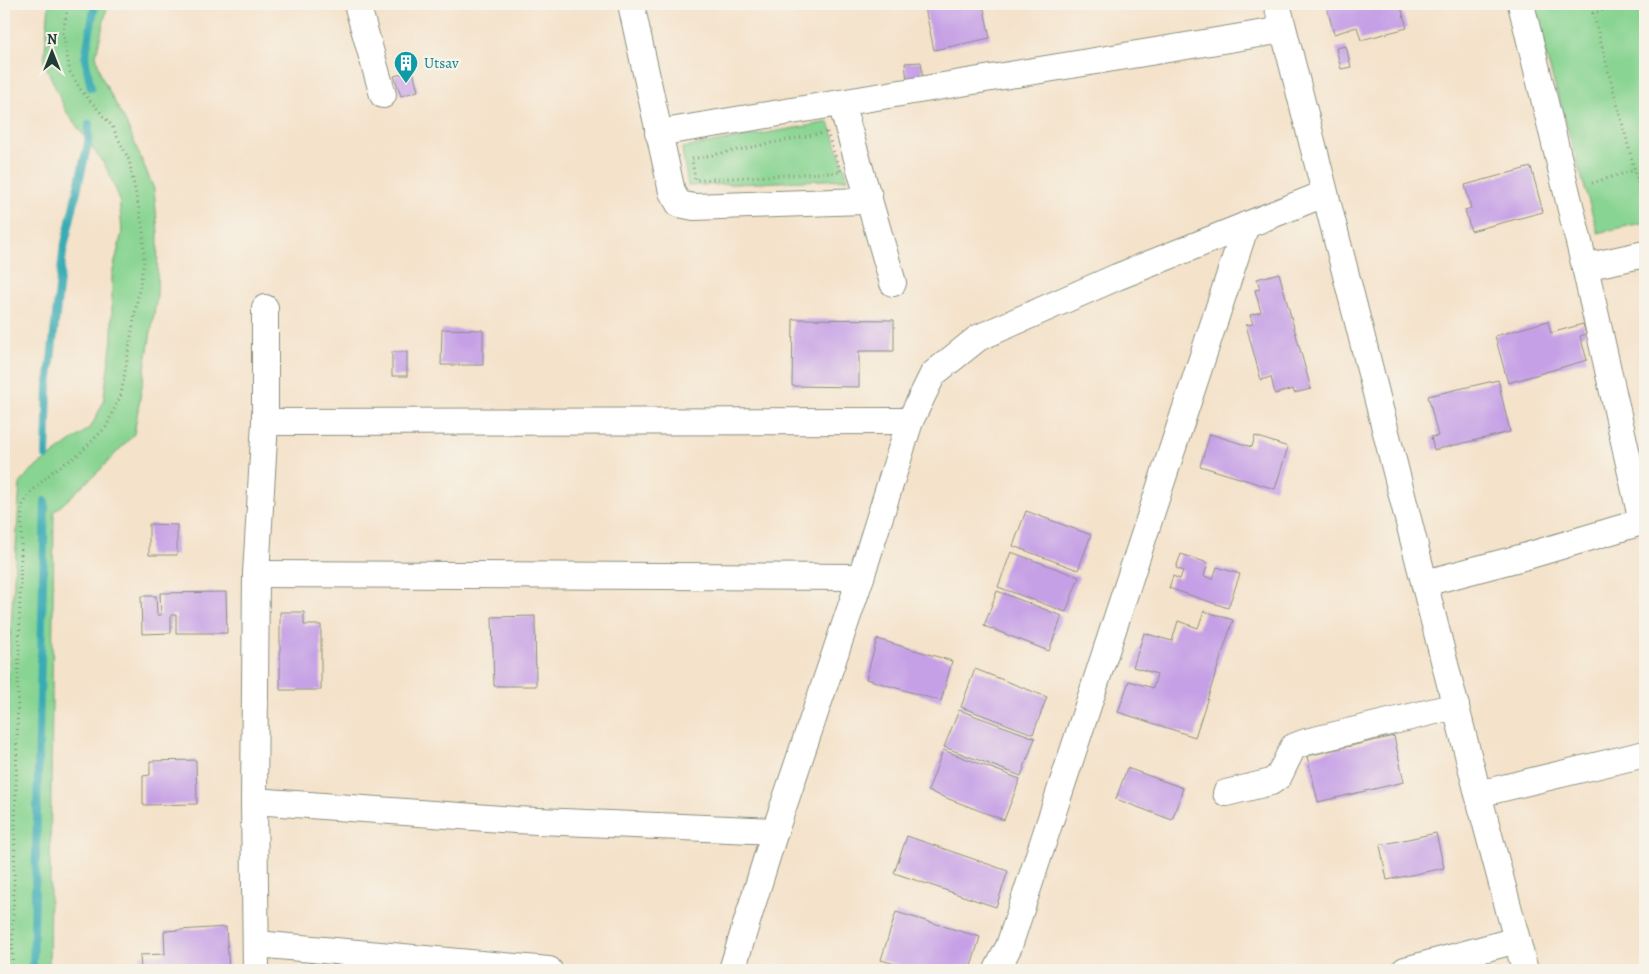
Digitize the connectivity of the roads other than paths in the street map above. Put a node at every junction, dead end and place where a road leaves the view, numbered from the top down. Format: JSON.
{"nodes":[{"id":1,"x":356,"y":4,"type":"edge"},
{"id":2,"x":631,"y":4,"type":"edge"},
{"id":3,"x":1277,"y":4,"type":"edge"},
{"id":4,"x":1520,"y":4,"type":"edge"},
{"id":5,"x":1284,"y":30,"type":"junction"},
{"id":6,"x":383,"y":95,"type":"dead end"},
{"id":7,"x":841,"y":103,"type":"junction"},
{"id":8,"x":658,"y":132,"type":"junction"},
{"id":9,"x":1324,"y":194,"type":"junction"},
{"id":10,"x":869,"y":196,"type":"junction"},
{"id":11,"x":1246,"y":225,"type":"junction"},
{"id":12,"x":1645,"y":254,"type":"edge"},
{"id":13,"x":1585,"y":267,"type":"junction"},
{"id":14,"x":893,"y":283,"type":"dead end"},
{"id":15,"x":265,"y":308,"type":"dead end"},
{"id":16,"x":910,"y":421,"type":"junction"},
{"id":17,"x":265,"y":422,"type":"junction"},
{"id":18,"x":1644,"y":521,"type":"edge"},
{"id":19,"x":256,"y":574,"type":"junction"},
{"id":20,"x":861,"y":577,"type":"junction"},
{"id":21,"x":1425,"y":584,"type":"junction"},
{"id":22,"x":1456,"y":706,"type":"junction"},
{"id":23,"x":1645,"y":754,"type":"edge"},
{"id":24,"x":1226,"y":793,"type":"dead end"},
{"id":25,"x":1478,"y":794,"type":"junction"},
{"id":26,"x":254,"y":801,"type":"junction"},
{"id":27,"x":775,"y":831,"type":"junction"},
{"id":28,"x":1516,"y":940,"type":"junction"},
{"id":29,"x":256,"y":944,"type":"junction"},
{"id":30,"x":256,"y":970,"type":"edge"},
{"id":31,"x":550,"y":970,"type":"edge"},
{"id":32,"x":732,"y":970,"type":"edge"},
{"id":33,"x":997,"y":970,"type":"edge"},
{"id":34,"x":1405,"y":970,"type":"edge"},
{"id":35,"x":1525,"y":970,"type":"edge"}],
"edges":[{"from":1,"to":6,"type":"street"},
{"from":2,"to":8,"type":"street"},
{"from":3,"to":5,"type":"street"},
{"from":4,"to":13,"type":"street"},
{"from":5,"to":7,"type":"street"},
{"from":5,"to":9,"type":"street"},
{"from":7,"to":8,"type":"street"},
{"from":7,"to":10,"type":"street"},
{"from":8,"to":10,"type":"street"},
{"from":9,"to":11,"type":"street"},
{"from":9,"to":21,"type":"street"},
{"from":10,"to":14,"type":"street"},
{"from":11,"to":16,"type":"street"},
{"from":11,"to":33,"type":"street"},
{"from":12,"to":13,"type":"street"},
{"from":13,"to":18,"type":"street"},
{"from":15,"to":17,"type":"street"},
{"from":16,"to":17,"type":"street"},
{"from":16,"to":20,"type":"street"},
{"from":17,"to":19,"type":"street"},
{"from":18,"to":21,"type":"street"},
{"from":19,"to":20,"type":"street"},
{"from":19,"to":26,"type":"street"},
{"from":20,"to":27,"type":"street"},
{"from":21,"to":22,"type":"street"},
{"from":22,"to":24,"type":"street"},
{"from":22,"to":25,"type":"street"},
{"from":23,"to":25,"type":"street"},
{"from":25,"to":28,"type":"street"},
{"from":26,"to":27,"type":"street"},
{"from":26,"to":29,"type":"street"},
{"from":27,"to":32,"type":"street"},
{"from":28,"to":34,"type":"street"},
{"from":28,"to":35,"type":"street"},
{"from":29,"to":30,"type":"street"},
{"from":29,"to":31,"type":"street"}]}
